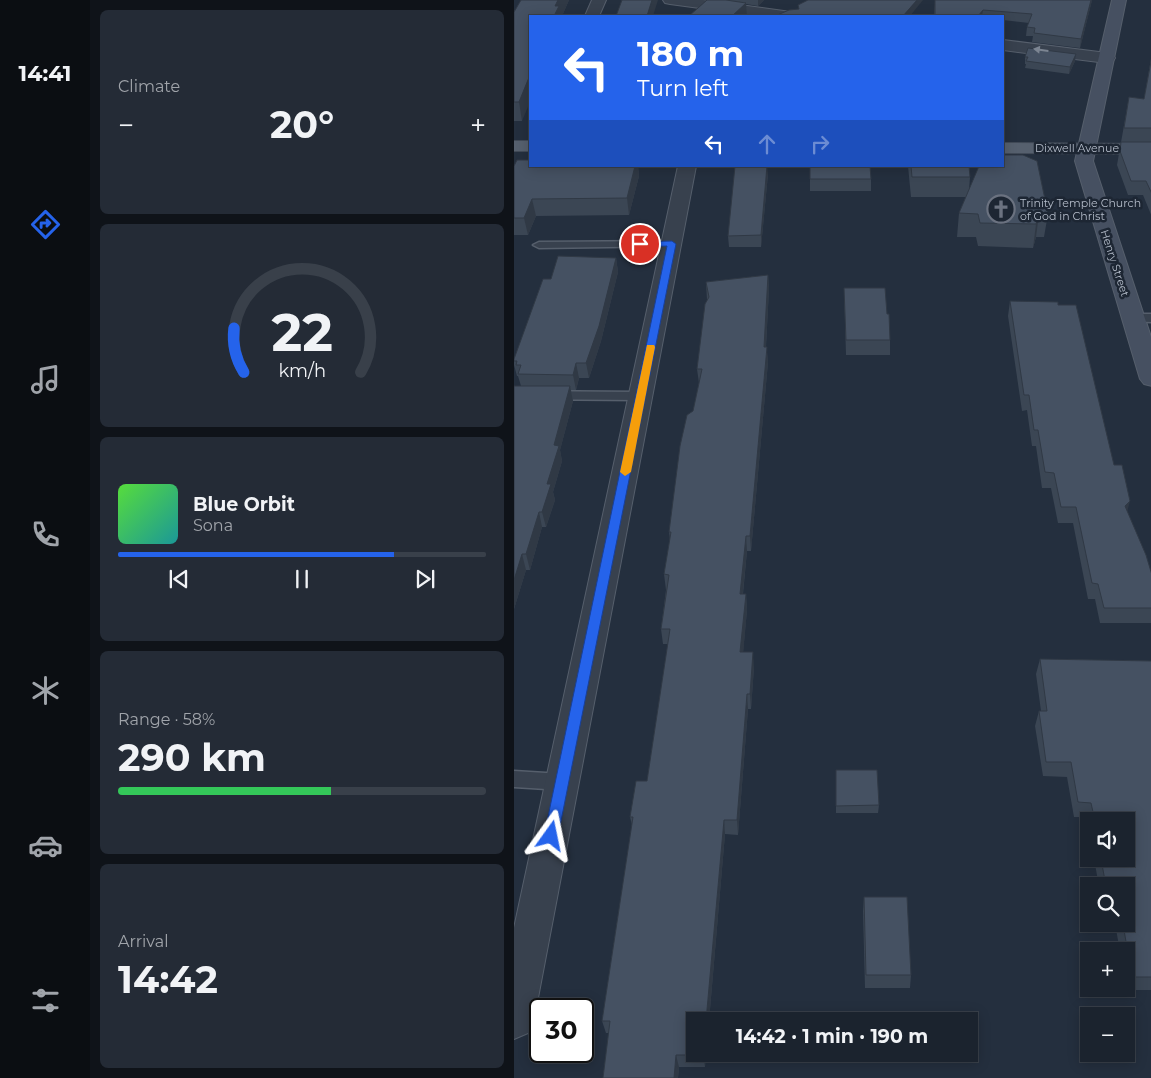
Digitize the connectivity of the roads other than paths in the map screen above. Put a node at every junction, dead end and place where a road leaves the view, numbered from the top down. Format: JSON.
{"nodes":[{"id":1,"x":599,"y":0,"type":"edge"},
{"id":2,"x":670,"y":0,"type":"edge"},
{"id":3,"x":1119,"y":0,"type":"edge"},
{"id":4,"x":592,"y":15,"type":"edge"},
{"id":5,"x":783,"y":15,"type":"edge"},
{"id":6,"x":1004,"y":44,"type":"edge"},
{"id":7,"x":1106,"y":58,"type":"junction"},
{"id":8,"x":514,"y":146,"type":"edge"},
{"id":9,"x":529,"y":146,"type":"edge"},
{"id":10,"x":1004,"y":148,"type":"edge"},
{"id":11,"x":1086,"y":148,"type":"junction"},
{"id":12,"x":1151,"y":149,"type":"edge"},
{"id":13,"x":687,"y":167,"type":"edge"},
{"id":14,"x":672,"y":244,"type":"junction"},
{"id":15,"x":539,"y":245,"type":"dead end"},
{"id":16,"x":1142,"y":318,"type":"edge"},
{"id":17,"x":1151,"y":379,"type":"edge"},
{"id":18,"x":514,"y":395,"type":"edge"},
{"id":19,"x":640,"y":396,"type":"junction"},
{"id":20,"x":514,"y":780,"type":"edge"},
{"id":21,"x":562,"y":782,"type":"junction"},
{"id":22,"x":514,"y":1019,"type":"edge"}],
"edges":[{"from":1,"to":4,"type":"street"},
{"from":2,"to":5,"type":"street"},
{"from":3,"to":7,"type":"street","name":"Henry Street"},
{"from":7,"to":6,"type":"street","one_way":true},
{"from":7,"to":11,"type":"street","name":"Henry Street"},
{"from":8,"to":9,"type":"main road"},
{"from":10,"to":11,"type":"main road","name":"Dixwell Avenue"},
{"from":11,"to":12,"type":"main road","name":"Dixwell Avenue"},
{"from":11,"to":16,"type":"street","name":"Henry Street"},
{"from":13,"to":14,"type":"street"},
{"from":14,"to":15,"type":"lane"},
{"from":14,"to":19,"type":"street"},
{"from":16,"to":17,"type":"street","name":"Henry Street"},
{"from":18,"to":19,"type":"lane"},
{"from":19,"to":21,"type":"street"},
{"from":20,"to":21,"type":"lane"},
{"from":21,"to":22,"type":"street"}]}
